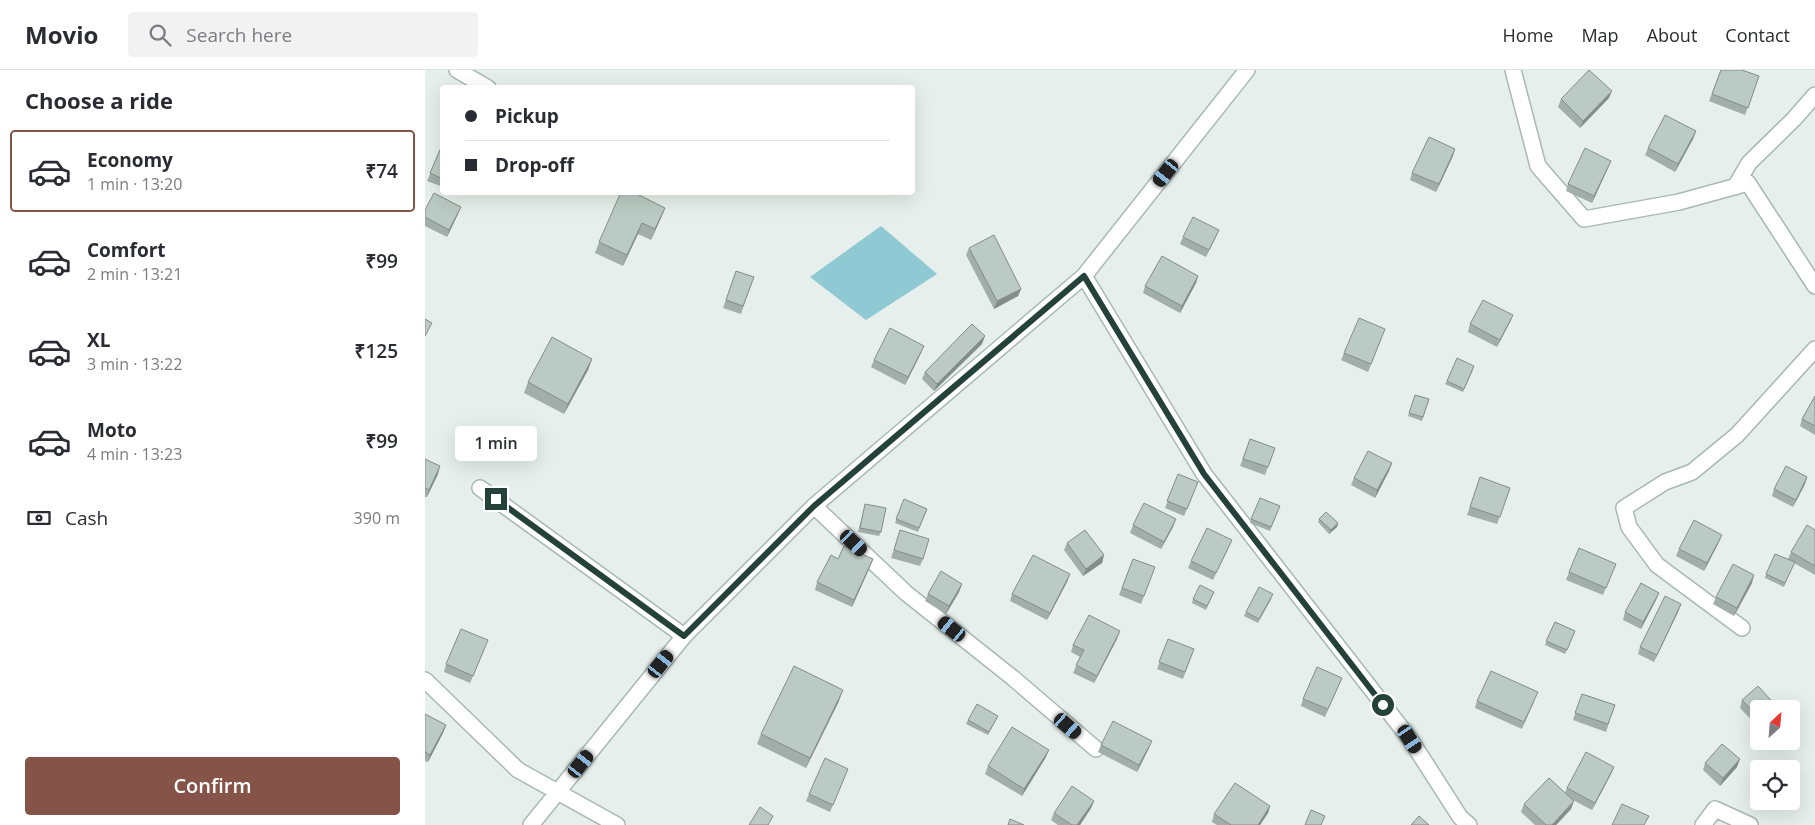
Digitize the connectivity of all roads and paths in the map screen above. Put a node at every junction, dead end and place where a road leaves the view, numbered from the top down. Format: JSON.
{"nodes":[{"id":1,"x":457,"y":70,"type":"edge"},
{"id":2,"x":1247,"y":70,"type":"edge"},
{"id":3,"x":1513,"y":70,"type":"edge"},
{"id":4,"x":483,"y":85,"type":"edge"},
{"id":5,"x":1815,"y":95,"type":"edge"},
{"id":6,"x":1735,"y":187,"type":"junction"},
{"id":7,"x":1084,"y":276,"type":"junction"},
{"id":8,"x":1815,"y":286,"type":"edge"},
{"id":9,"x":1815,"y":349,"type":"edge"},
{"id":10,"x":480,"y":488,"type":"dead end"},
{"id":11,"x":814,"y":506,"type":"junction"},
{"id":12,"x":1742,"y":628,"type":"dead end"},
{"id":13,"x":684,"y":636,"type":"junction"},
{"id":14,"x":425,"y":680,"type":"edge"},
{"id":15,"x":1096,"y":749,"type":"dead end"},
{"id":16,"x":558,"y":792,"type":"junction"},
{"id":17,"x":531,"y":825,"type":"edge"},
{"id":18,"x":617,"y":825,"type":"edge"},
{"id":19,"x":1469,"y":825,"type":"edge"},
{"id":20,"x":1703,"y":825,"type":"edge"},
{"id":21,"x":1750,"y":825,"type":"edge"}],
"edges":[{"from":1,"to":4,"type":"street"},
{"from":2,"to":7,"type":"street"},
{"from":3,"to":6,"type":"street"},
{"from":5,"to":6,"type":"street"},
{"from":6,"to":8,"type":"street"},
{"from":7,"to":11,"type":"street"},
{"from":7,"to":19,"type":"street"},
{"from":9,"to":12,"type":"street"},
{"from":10,"to":13,"type":"street"},
{"from":11,"to":13,"type":"street"},
{"from":11,"to":15,"type":"street"},
{"from":13,"to":16,"type":"street"},
{"from":14,"to":16,"type":"street"},
{"from":16,"to":17,"type":"street"},
{"from":16,"to":18,"type":"street"},
{"from":20,"to":21,"type":"street"}]}
